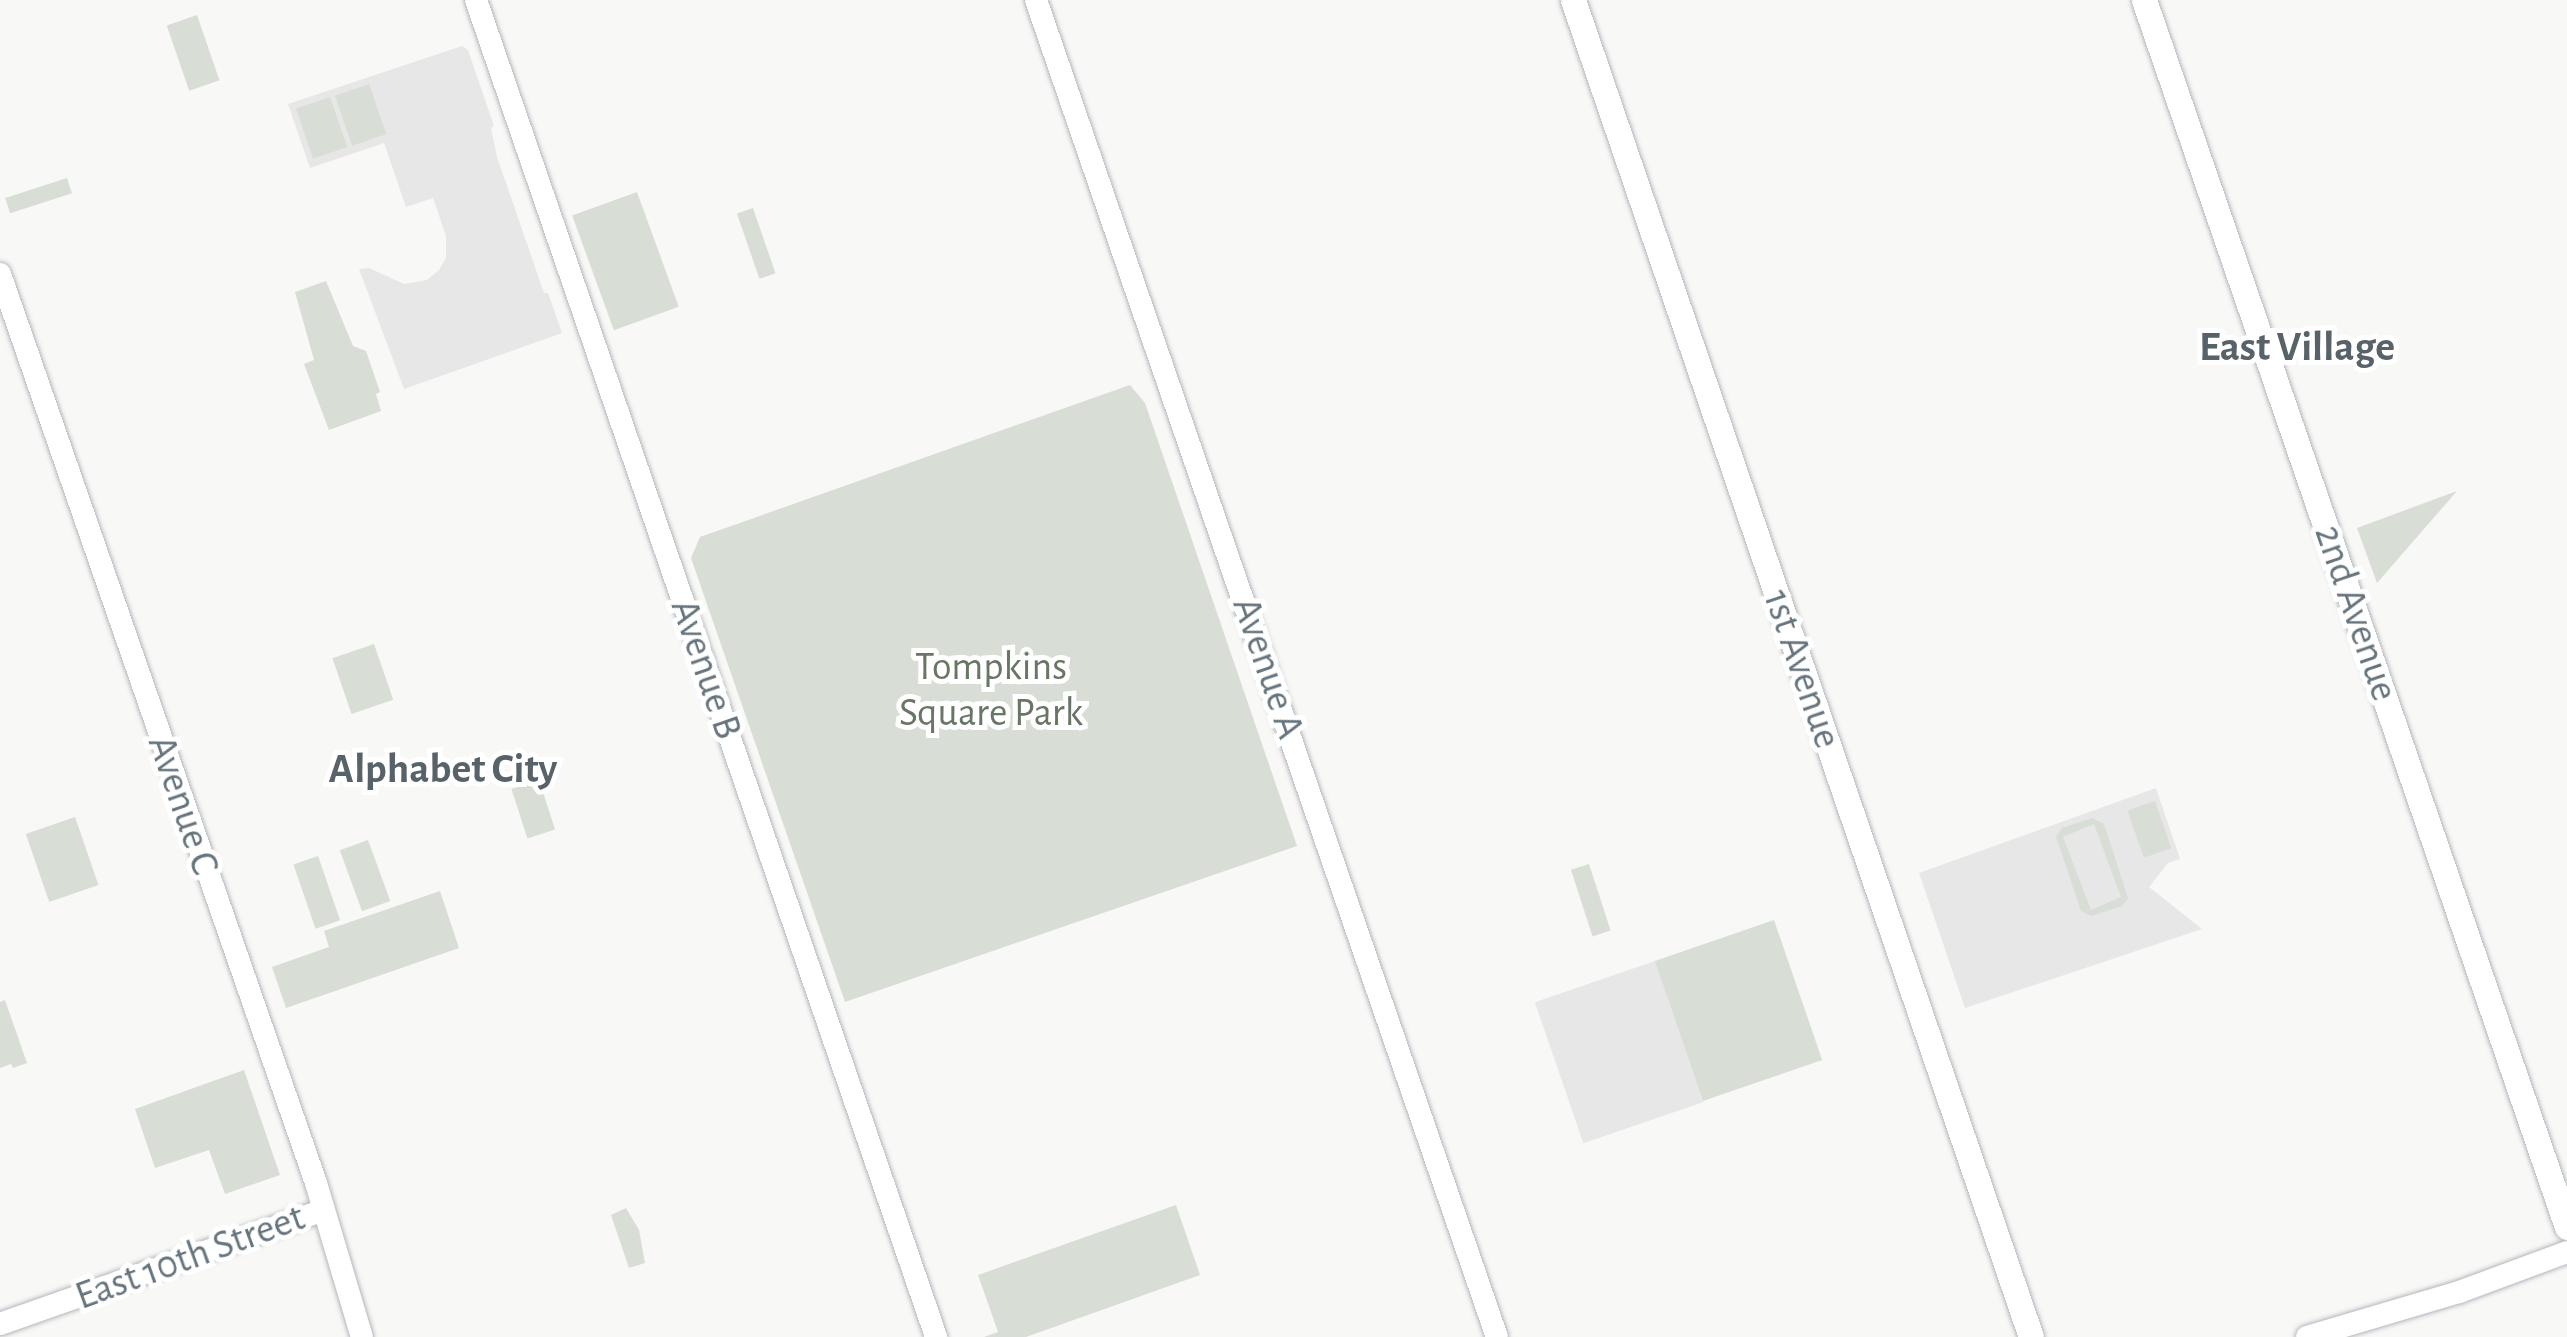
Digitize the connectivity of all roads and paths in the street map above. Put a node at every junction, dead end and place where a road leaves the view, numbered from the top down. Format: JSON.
{"nodes":[{"id":1,"x":476,"y":0,"type":"edge"},
{"id":2,"x":1036,"y":0,"type":"edge"},
{"id":3,"x":1573,"y":0,"type":"edge"},
{"id":4,"x":2144,"y":0,"type":"edge"},
{"id":5,"x":0,"y":274,"type":"edge"},
{"id":6,"x":323,"y":1210,"type":"junction"},
{"id":7,"x":2567,"y":1227,"type":"edge"},
{"id":8,"x":2567,"y":1252,"type":"edge"},
{"id":9,"x":0,"y":1324,"type":"edge"},
{"id":10,"x":362,"y":1337,"type":"edge"},
{"id":11,"x":936,"y":1337,"type":"edge"},
{"id":12,"x":1497,"y":1337,"type":"edge"},
{"id":13,"x":2031,"y":1337,"type":"edge"},
{"id":14,"x":2308,"y":1337,"type":"edge"}],
"edges":[{"from":1,"to":11,"type":"main road","name":"Avenue B"},
{"from":2,"to":12,"type":"main road","name":"Avenue A"},
{"from":3,"to":13,"type":"main road","name":"1st Avenue"},
{"from":4,"to":7,"type":"main road","name":"2nd Avenue"},
{"from":5,"to":6,"type":"main road","name":"Avenue C"},
{"from":6,"to":9,"type":"main road","name":"East 10th Street"},
{"from":6,"to":10,"type":"main road","name":"Avenue C"},
{"from":8,"to":14,"type":"main road"}]}
